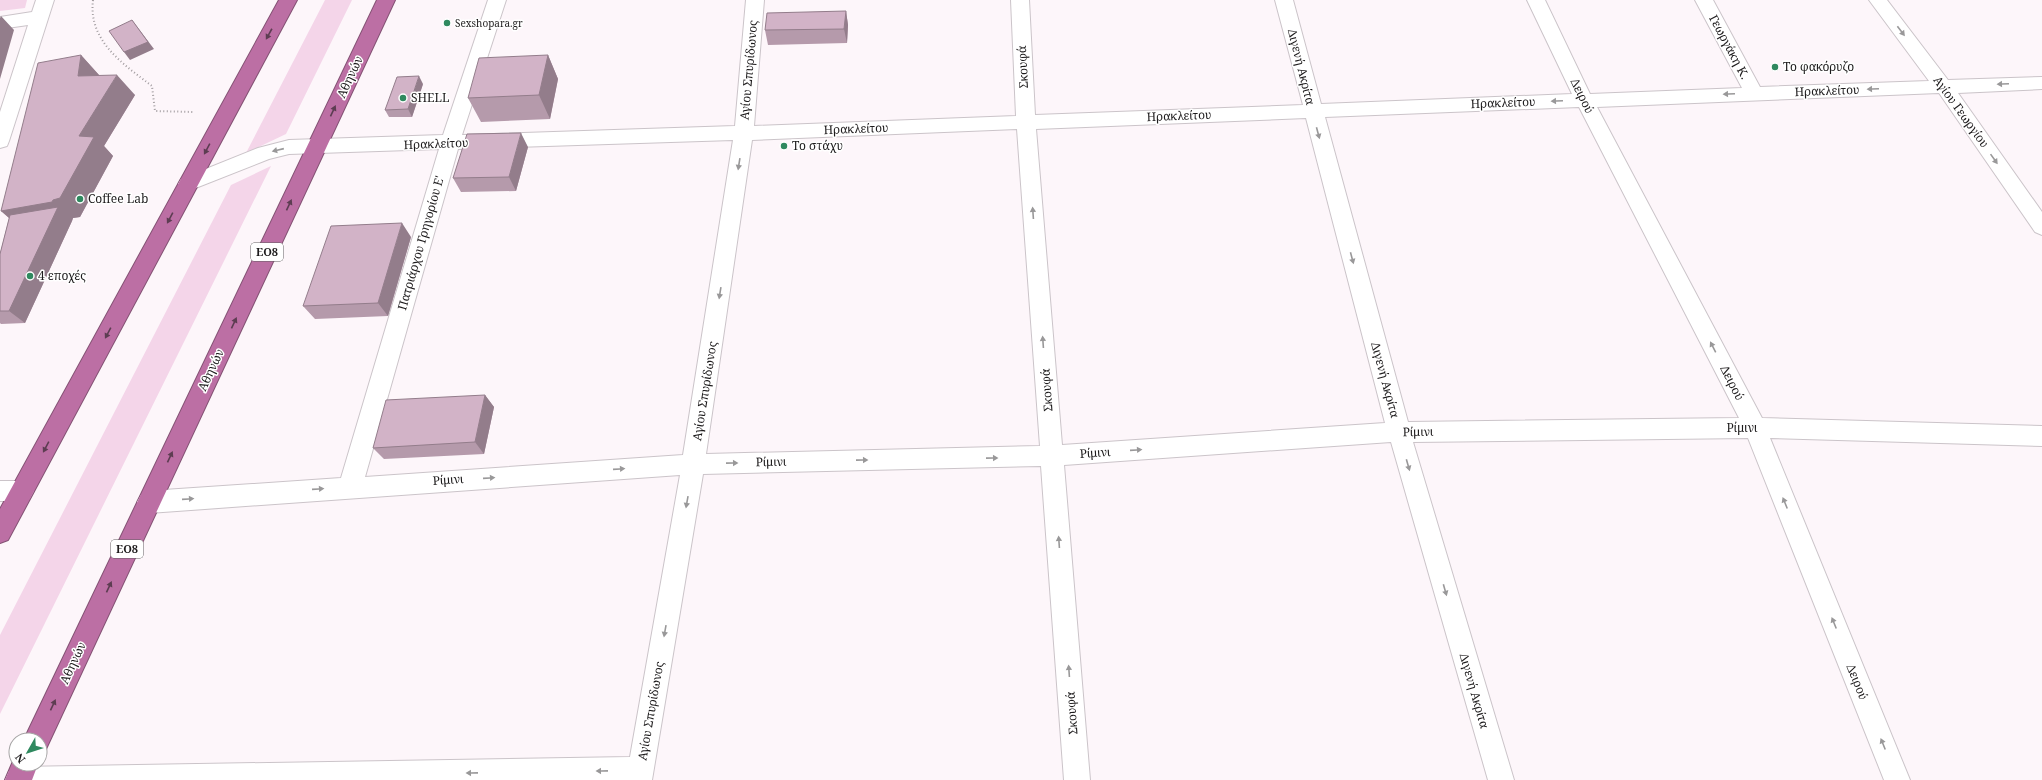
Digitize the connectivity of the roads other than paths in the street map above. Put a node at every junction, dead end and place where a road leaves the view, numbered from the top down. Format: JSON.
{"nodes":[{"id":1,"x":45,"y":0,"type":"edge"},
{"id":2,"x":288,"y":0,"type":"edge"},
{"id":3,"x":386,"y":0,"type":"edge"},
{"id":4,"x":497,"y":0,"type":"edge"},
{"id":5,"x":755,"y":0,"type":"edge"},
{"id":6,"x":1020,"y":0,"type":"edge"},
{"id":7,"x":1284,"y":0,"type":"edge"},
{"id":8,"x":1536,"y":0,"type":"edge"},
{"id":9,"x":1704,"y":0,"type":"edge"},
{"id":10,"x":1878,"y":0,"type":"edge"},
{"id":11,"x":39,"y":17,"type":"junction"},
{"id":12,"x":0,"y":22,"type":"edge"},
{"id":13,"x":2042,"y":83,"type":"edge"},
{"id":14,"x":1943,"y":86,"type":"junction"},
{"id":15,"x":1754,"y":94,"type":"junction"},
{"id":16,"x":1584,"y":100,"type":"junction"},
{"id":17,"x":1312,"y":111,"type":"junction"},
{"id":18,"x":1026,"y":121,"type":"junction"},
{"id":19,"x":744,"y":134,"type":"junction"},
{"id":20,"x":0,"y":141,"type":"edge"},
{"id":21,"x":450,"y":143,"type":"junction"},
{"id":22,"x":317,"y":146,"type":"junction"},
{"id":23,"x":188,"y":184,"type":"junction"},
{"id":24,"x":2042,"y":226,"type":"edge"},
{"id":25,"x":1755,"y":428,"type":"junction"},
{"id":26,"x":1399,"y":432,"type":"junction"},
{"id":27,"x":2042,"y":436,"type":"edge"},
{"id":28,"x":1052,"y":456,"type":"junction"},
{"id":29,"x":694,"y":464,"type":"junction"},
{"id":30,"x":350,"y":487,"type":"junction"},
{"id":31,"x":11,"y":491,"type":"edge"},
{"id":32,"x":149,"y":502,"type":"junction"},
{"id":33,"x":0,"y":532,"type":"edge"},
{"id":34,"x":40,"y":732,"type":"edge"},
{"id":35,"x":640,"y":775,"type":"edge"},
{"id":36,"x":18,"y":780,"type":"edge"},
{"id":37,"x":1077,"y":780,"type":"edge"},
{"id":38,"x":1501,"y":780,"type":"edge"},
{"id":39,"x":1897,"y":780,"type":"edge"}],
"edges":[{"from":1,"to":11,"type":"street"},
{"from":2,"to":23,"type":"highway","one_way":true},
{"from":22,"to":3,"type":"highway","name":"Αθηνών","number":"ΕΟ8","one_way":true},
{"from":4,"to":21,"type":"street","name":"Πατριάρχου Γρηγορίου Ε'"},
{"from":5,"to":19,"type":"street","name":"Αγίου Σπυρίδωνος"},
{"from":6,"to":18,"type":"street","name":"Σκουφά"},
{"from":7,"to":17,"type":"street","name":"Διγενή Ακρίτα"},
{"from":8,"to":16,"type":"street","name":"Δειρού"},
{"from":9,"to":15,"type":"street","name":"Γεωργάκη Κ."},
{"from":10,"to":14,"type":"street","name":"Αγίου Γεωργίου","one_way":true},
{"from":11,"to":12,"type":"street"},
{"from":11,"to":20,"type":"street"},
{"from":13,"to":14,"type":"street","name":"Ηρακλείτου","one_way":true},
{"from":14,"to":15,"type":"street","name":"Ηρακλείτου","one_way":true},
{"from":14,"to":24,"type":"street","name":"Αγίου Γεωργίου","one_way":true},
{"from":15,"to":16,"type":"street","name":"Ηρακλείτου","one_way":true},
{"from":16,"to":17,"type":"street","name":"Ηρακλείτου","one_way":true},
{"from":25,"to":16,"type":"street","name":"Δειρού","one_way":true},
{"from":17,"to":18,"type":"street","name":"Ηρακλείτου"},
{"from":17,"to":26,"type":"street","name":"Διγενή Ακρίτα","one_way":true},
{"from":18,"to":19,"type":"street","name":"Ηρακλείτου"},
{"from":28,"to":18,"type":"street","name":"Σκουφά","one_way":true},
{"from":19,"to":21,"type":"street","name":"Ηρακλείτου"},
{"from":19,"to":29,"type":"street","name":"Αγίου Σπυρίδωνος","one_way":true},
{"from":21,"to":22,"type":"street","name":"Ηρακλείτου"},
{"from":21,"to":30,"type":"street","name":"Πατριάρχου Γρηγορίου Ε'"},
{"from":22,"to":23,"type":"street","name":"Ηρακλείτου","one_way":true},
{"from":32,"to":22,"type":"highway","name":"Αθηνών","number":"ΕΟ8","one_way":true},
{"from":23,"to":31,"type":"highway","one_way":true},
{"from":25,"to":26,"type":"street","name":"Ρίμινι"},
{"from":25,"to":27,"type":"street","name":"Ρίμινι"},
{"from":39,"to":25,"type":"street","name":"Δειρού","one_way":true},
{"from":28,"to":26,"type":"street","name":"Ρίμινι","one_way":true},
{"from":26,"to":38,"type":"street","name":"Διγενή Ακρίτα","one_way":true},
{"from":29,"to":28,"type":"street","name":"Ρίμινι","one_way":true},
{"from":37,"to":28,"type":"street","name":"Σκουφά","one_way":true},
{"from":30,"to":29,"type":"street","name":"Ρίμινι","one_way":true},
{"from":29,"to":35,"type":"street","name":"Αγίου Σπυρίδωνος","one_way":true},
{"from":32,"to":30,"type":"street","name":"Ρίμινι","one_way":true},
{"from":31,"to":33,"type":"highway"},
{"from":34,"to":32,"type":"highway","name":"Αθηνών","number":"ΕΟ8","one_way":true},
{"from":35,"to":36,"type":"street","one_way":true}]}
